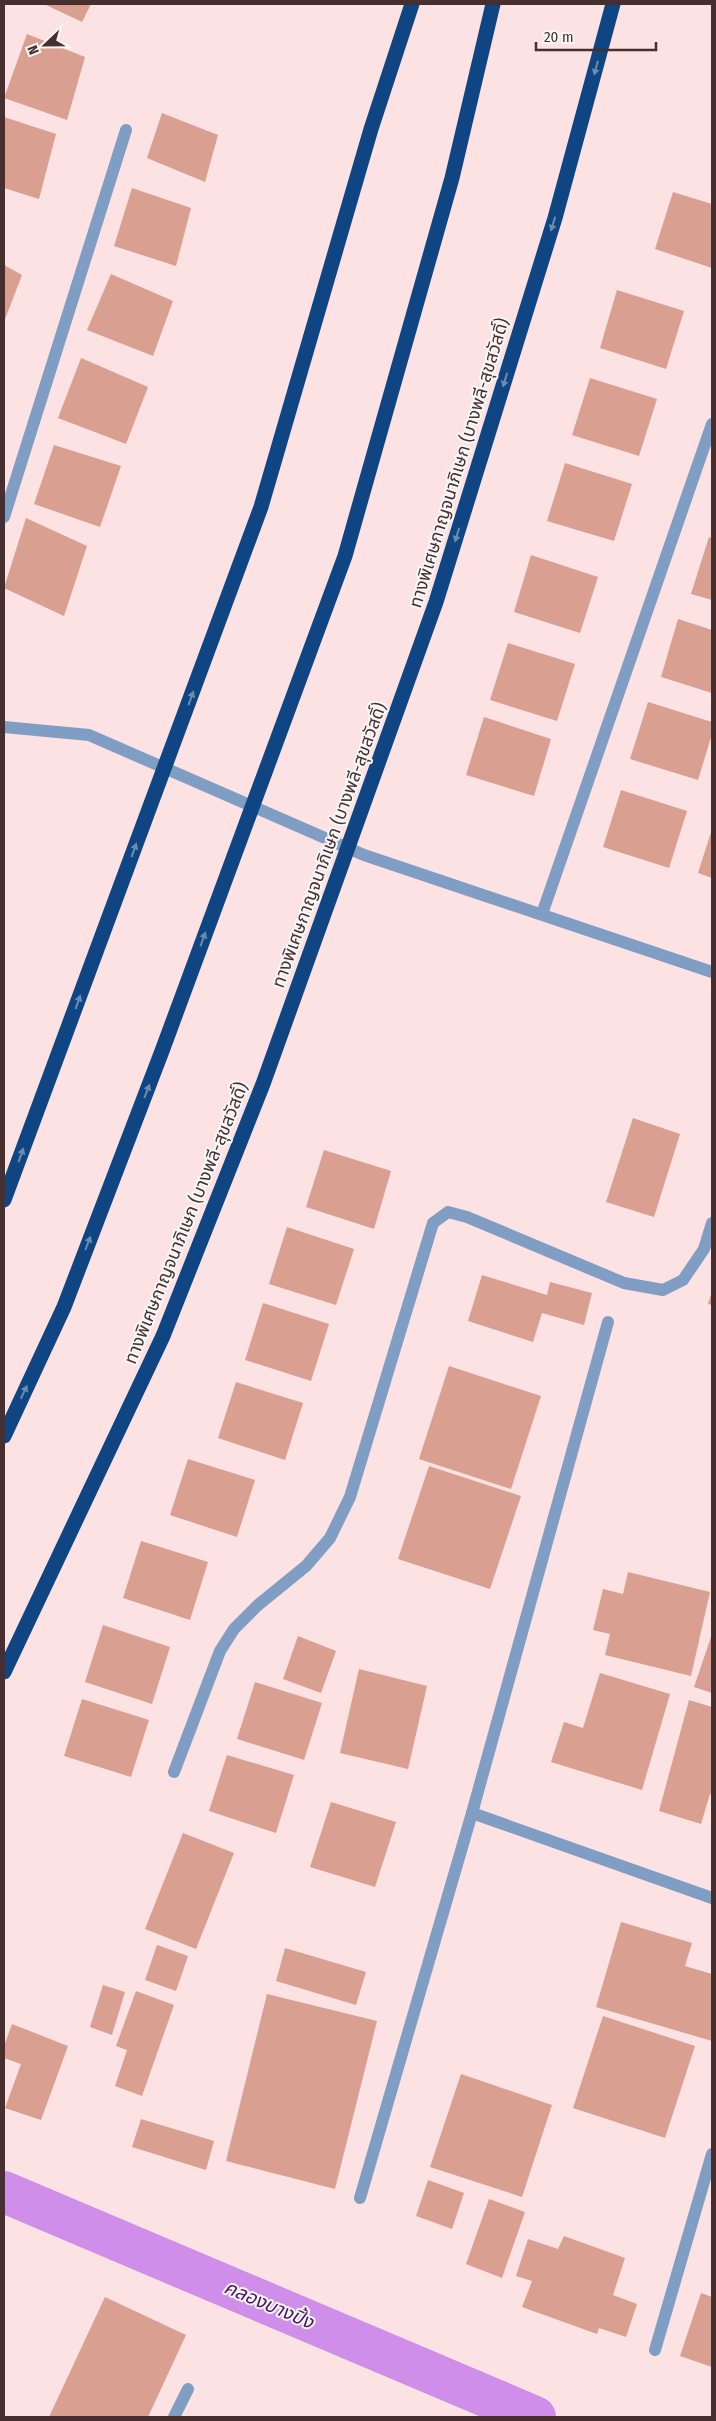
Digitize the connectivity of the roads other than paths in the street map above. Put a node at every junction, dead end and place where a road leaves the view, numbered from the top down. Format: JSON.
{"nodes":[{"id":1,"x":412,"y":4,"type":"edge"},
{"id":2,"x":493,"y":4,"type":"edge"},
{"id":3,"x":613,"y":4,"type":"edge"},
{"id":4,"x":126,"y":130,"type":"dead end"},
{"id":5,"x":712,"y":424,"type":"edge"},
{"id":6,"x":4,"y":517,"type":"edge"},
{"id":7,"x":4,"y":726,"type":"edge"},
{"id":8,"x":542,"y":914,"type":"junction"},
{"id":9,"x":712,"y":972,"type":"edge"},
{"id":10,"x":4,"y":1200,"type":"edge"},
{"id":11,"x":712,"y":1223,"type":"edge"},
{"id":12,"x":608,"y":1322,"type":"dead end"},
{"id":13,"x":4,"y":1436,"type":"edge"},
{"id":14,"x":4,"y":1672,"type":"edge"},
{"id":15,"x":174,"y":1772,"type":"dead end"},
{"id":16,"x":472,"y":1812,"type":"junction"},
{"id":17,"x":712,"y":1898,"type":"edge"},
{"id":18,"x":712,"y":2154,"type":"edge"},
{"id":19,"x":360,"y":2198,"type":"dead end"},
{"id":20,"x":655,"y":2350,"type":"dead end"},
{"id":21,"x":188,"y":2389,"type":"dead end"},
{"id":22,"x":174,"y":2417,"type":"edge"}],
"edges":[{"from":10,"to":1,"type":"highway","one_way":true,"bridge":true},
{"from":13,"to":2,"type":"highway","one_way":true,"bridge":true},
{"from":3,"to":14,"type":"highway","name":"ทางพิเศษกาญจนาภิเษก (บางพลี-สุขสวัสดิ์)","one_way":true,"bridge":true},
{"from":4,"to":6,"type":"street"},
{"from":5,"to":8,"type":"street"},
{"from":7,"to":8,"type":"street"},
{"from":8,"to":9,"type":"street"},
{"from":11,"to":15,"type":"street"},
{"from":12,"to":16,"type":"street"},
{"from":16,"to":17,"type":"street"},
{"from":16,"to":19,"type":"street"},
{"from":18,"to":20,"type":"street"},
{"from":21,"to":22,"type":"street"}]}
